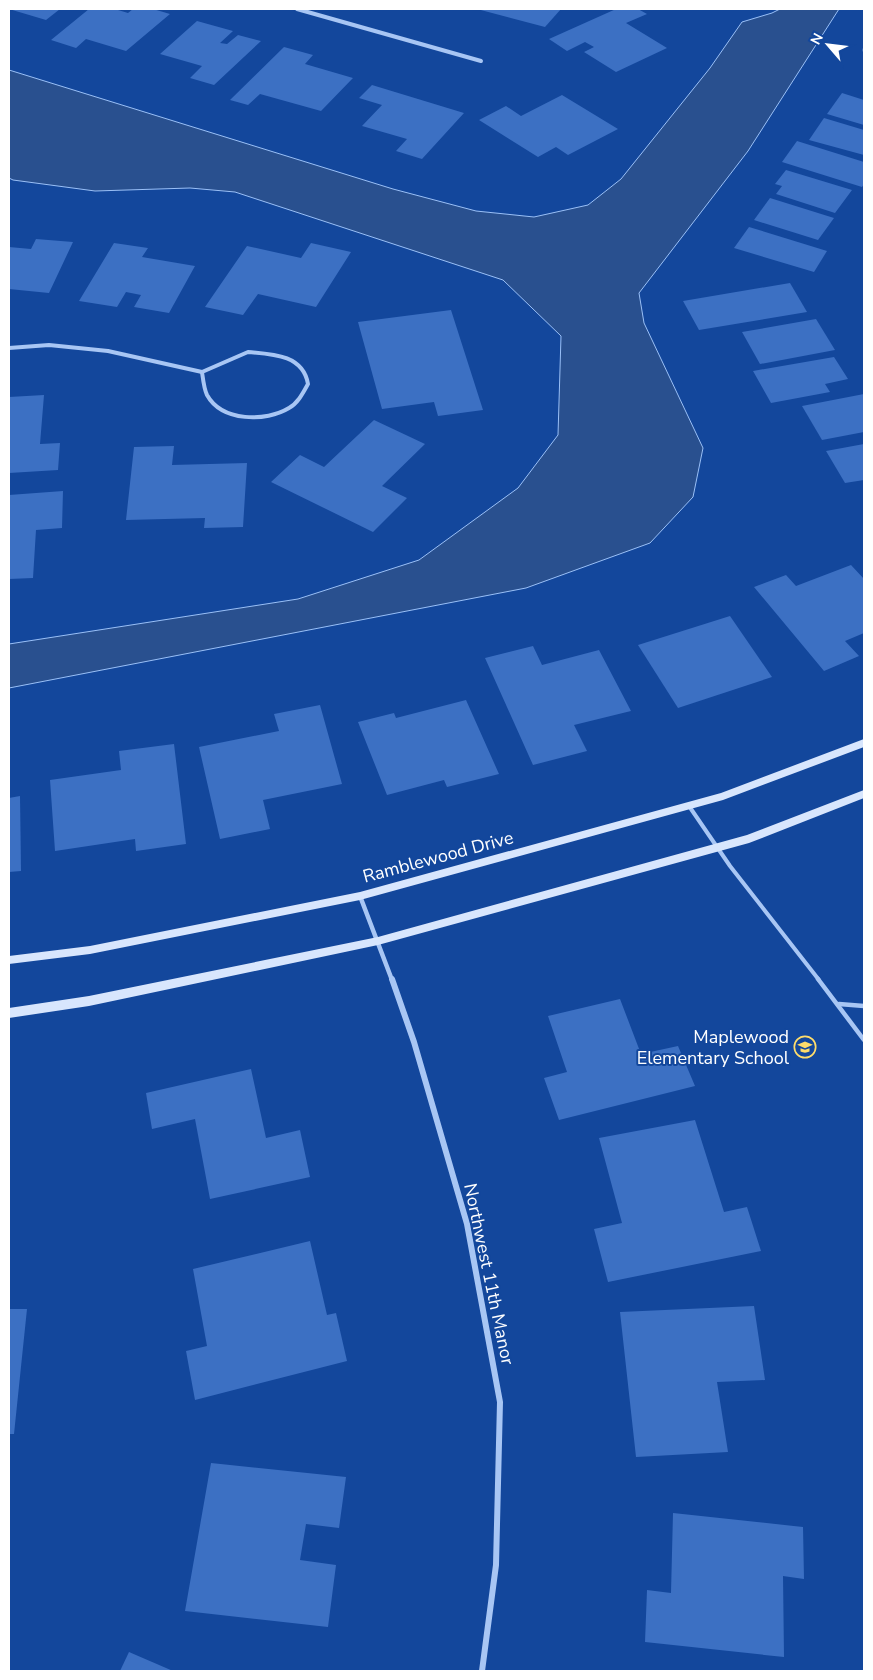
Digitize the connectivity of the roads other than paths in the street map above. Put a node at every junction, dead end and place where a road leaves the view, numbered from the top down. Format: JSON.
{"nodes":[{"id":1,"x":298,"y":9,"type":"edge"},
{"id":2,"x":481,"y":61,"type":"dead end"},
{"id":3,"x":9,"y":348,"type":"edge"},
{"id":4,"x":202,"y":372,"type":"junction"},
{"id":5,"x":864,"y":743,"type":"edge"},
{"id":6,"x":864,"y":794,"type":"edge"},
{"id":7,"x":689,"y":806,"type":"junction"},
{"id":8,"x":716,"y":848,"type":"junction"},
{"id":9,"x":360,"y":896,"type":"junction"},
{"id":10,"x":378,"y":941,"type":"junction"},
{"id":11,"x":9,"y":960,"type":"edge"},
{"id":12,"x":839,"y":1004,"type":"junction"},
{"id":13,"x":864,"y":1006,"type":"edge"},
{"id":14,"x":9,"y":1013,"type":"edge"},
{"id":15,"x":864,"y":1040,"type":"edge"},
{"id":16,"x":482,"y":1671,"type":"edge"}],
"edges":[{"from":1,"to":2,"type":"street"},
{"from":3,"to":4,"type":"street"},
{"from":4,"to":4,"type":"street"},
{"from":5,"to":7,"type":"street","name":"Ramblewood Drive"},
{"from":6,"to":8,"type":"street"},
{"from":7,"to":8,"type":"lane"},
{"from":7,"to":9,"type":"street","name":"Ramblewood Drive"},
{"from":8,"to":10,"type":"street"},
{"from":8,"to":12,"type":"lane"},
{"from":9,"to":10,"type":"street","name":"Northwest 11th Manor"},
{"from":9,"to":11,"type":"street","name":"Ramblewood Drive"},
{"from":10,"to":14,"type":"street"},
{"from":10,"to":16,"type":"street","name":"Northwest 11th Manor"},
{"from":12,"to":13,"type":"lane"},
{"from":12,"to":15,"type":"lane"}]}
